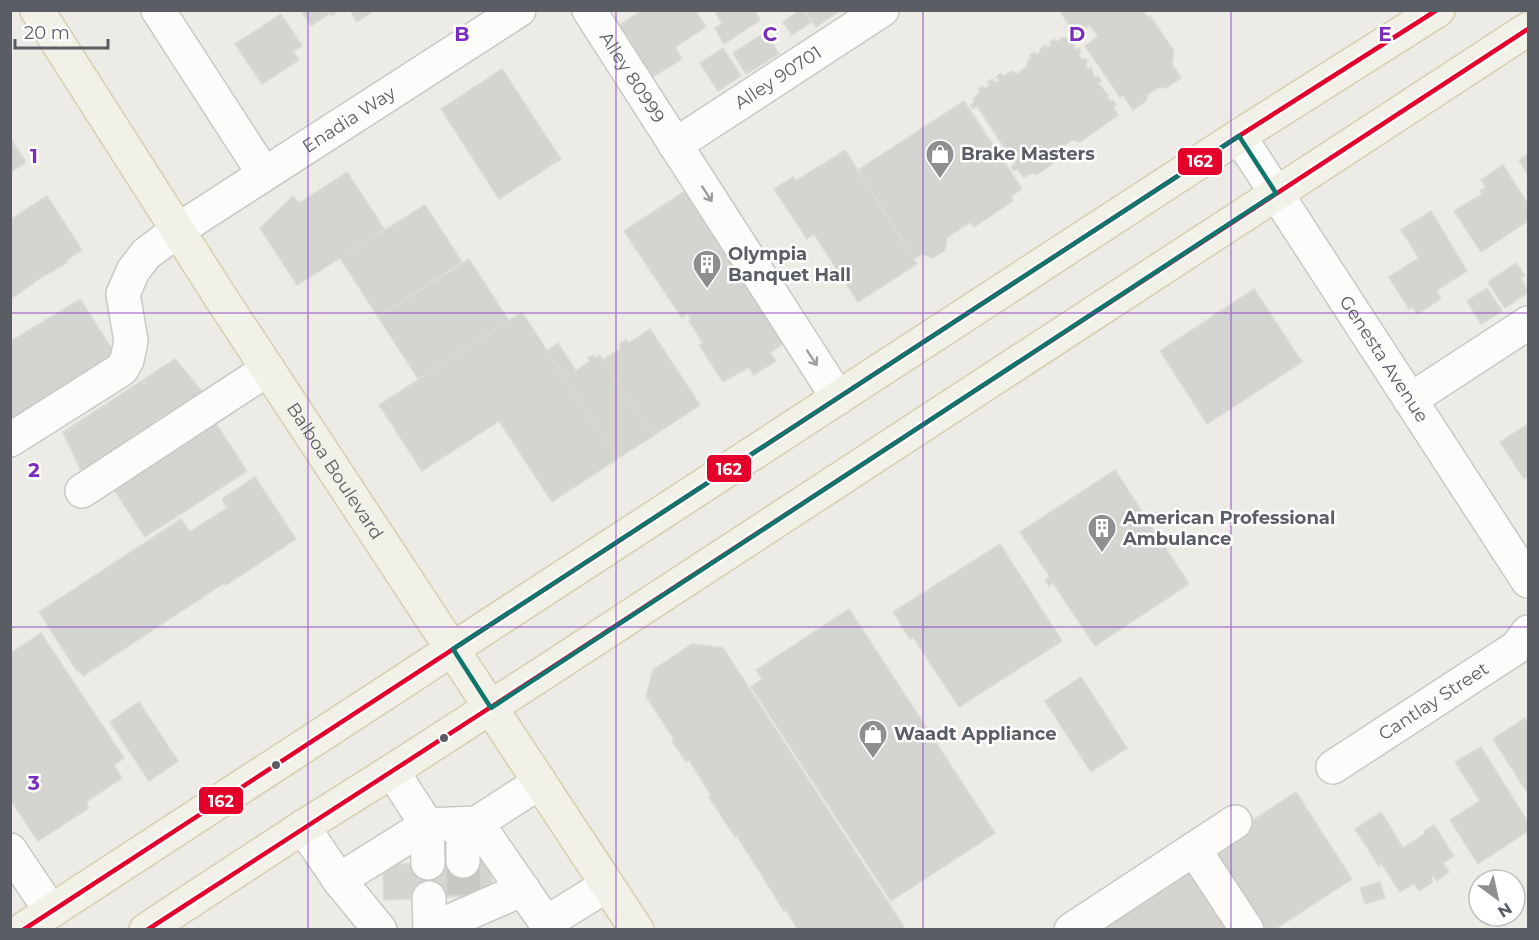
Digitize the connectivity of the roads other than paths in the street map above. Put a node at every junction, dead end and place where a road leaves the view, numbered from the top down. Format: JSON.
{"nodes":[{"id":1,"x":37,"y":10,"type":"edge"},
{"id":2,"x":158,"y":10,"type":"edge"},
{"id":3,"x":519,"y":10,"type":"edge"},
{"id":4,"x":589,"y":10,"type":"edge"},
{"id":5,"x":882,"y":10,"type":"edge"},
{"id":6,"x":1438,"y":10,"type":"edge"},
{"id":7,"x":1528,"y":28,"type":"edge"},
{"id":8,"x":1239,"y":136,"type":"junction"},
{"id":9,"x":675,"y":145,"type":"junction"},
{"id":10,"x":264,"y":174,"type":"junction"},
{"id":11,"x":1276,"y":193,"type":"junction"},
{"id":12,"x":177,"y":230,"type":"junction"},
{"id":13,"x":1528,"y":323,"type":"edge"},
{"id":14,"x":268,"y":369,"type":"junction"},
{"id":15,"x":838,"y":398,"type":"junction"},
{"id":16,"x":1410,"y":400,"type":"junction"},
{"id":17,"x":10,"y":440,"type":"edge"},
{"id":18,"x":82,"y":491,"type":"dead end"},
{"id":19,"x":1528,"y":581,"type":"edge"},
{"id":20,"x":1528,"y":632,"type":"edge"},
{"id":21,"x":453,"y":649,"type":"junction"},
{"id":22,"x":491,"y":708,"type":"junction"},
{"id":23,"x":1334,"y":767,"type":"dead end"},
{"id":24,"x":392,"y":771,"type":"junction"},
{"id":25,"x":540,"y":782,"type":"junction"},
{"id":26,"x":1235,"y":822,"type":"dead end"},
{"id":27,"x":470,"y":824,"type":"junction"},
{"id":28,"x":427,"y":825,"type":"junction"},
{"id":29,"x":303,"y":827,"type":"junction"},
{"id":30,"x":1194,"y":849,"type":"junction"},
{"id":31,"x":10,"y":850,"type":"edge"},
{"id":32,"x":463,"y":861,"type":"tunnel mouth"},
{"id":33,"x":428,"y":863,"type":"tunnel mouth"},
{"id":34,"x":339,"y":880,"type":"junction"},
{"id":35,"x":607,"y":885,"type":"junction"},
{"id":36,"x":523,"y":889,"type":"junction"},
{"id":37,"x":51,"y":911,"type":"junction"},
{"id":38,"x":430,"y":919,"type":"edge"},
{"id":39,"x":541,"y":926,"type":"edge"},
{"id":40,"x":22,"y":930,"type":"edge"},
{"id":41,"x":146,"y":930,"type":"edge"},
{"id":42,"x":380,"y":930,"type":"edge"},
{"id":43,"x":637,"y":930,"type":"edge"},
{"id":44,"x":1071,"y":930,"type":"edge"},
{"id":45,"x":1247,"y":930,"type":"edge"}],
"edges":[{"from":1,"to":12,"type":"main road","name":"Balboa Boulevard"},
{"from":2,"to":10,"type":"street"},
{"from":3,"to":10,"type":"street","name":"Enadia Way"},
{"from":4,"to":9,"type":"street","name":"Alley 80999"},
{"from":5,"to":9,"type":"street","name":"Alley 90701"},
{"from":6,"to":8,"type":"main road"},
{"from":7,"to":11,"type":"main road"},
{"from":8,"to":11,"type":"street","name":"Genesta Avenue"},
{"from":8,"to":15,"type":"main road"},
{"from":9,"to":15,"type":"street","name":"Alley 80999","one_way":true},
{"from":10,"to":12,"type":"street","name":"Enadia Way"},
{"from":11,"to":16,"type":"street","name":"Genesta Avenue"},
{"from":11,"to":22,"type":"main road"},
{"from":12,"to":14,"type":"main road","name":"Balboa Boulevard"},
{"from":12,"to":17,"type":"street","name":"Enadia Way"},
{"from":13,"to":16,"type":"street"},
{"from":14,"to":18,"type":"street"},
{"from":14,"to":21,"type":"main road","name":"Balboa Boulevard"},
{"from":15,"to":21,"type":"main road"},
{"from":16,"to":19,"type":"street","name":"Genesta Avenue"},
{"from":20,"to":23,"type":"street","name":"Cantlay Street"},
{"from":21,"to":22,"type":"main road","name":"Balboa Boulevard"},
{"from":21,"to":37,"type":"main road"},
{"from":22,"to":24,"type":"main road"},
{"from":22,"to":25,"type":"main road","name":"Balboa Boulevard"},
{"from":24,"to":28,"type":"street"},
{"from":24,"to":29,"type":"main road"},
{"from":25,"to":27,"type":"street"},
{"from":25,"to":35,"type":"main road","name":"Balboa Boulevard"},
{"from":26,"to":30,"type":"street"},
{"from":27,"to":28,"type":"street"},
{"from":27,"to":32,"type":"street"},
{"from":27,"to":36,"type":"street"},
{"from":28,"to":33,"type":"street"},
{"from":28,"to":34,"type":"street"},
{"from":29,"to":34,"type":"street"},
{"from":29,"to":41,"type":"main road"},
{"from":30,"to":44,"type":"street"},
{"from":30,"to":45,"type":"street"},
{"from":31,"to":37,"type":"street"},
{"from":34,"to":42,"type":"street"},
{"from":35,"to":39,"type":"street"},
{"from":35,"to":43,"type":"main road","name":"Balboa Boulevard"},
{"from":36,"to":38,"type":"street"},
{"from":36,"to":39,"type":"street"},
{"from":37,"to":40,"type":"main road"}]}
